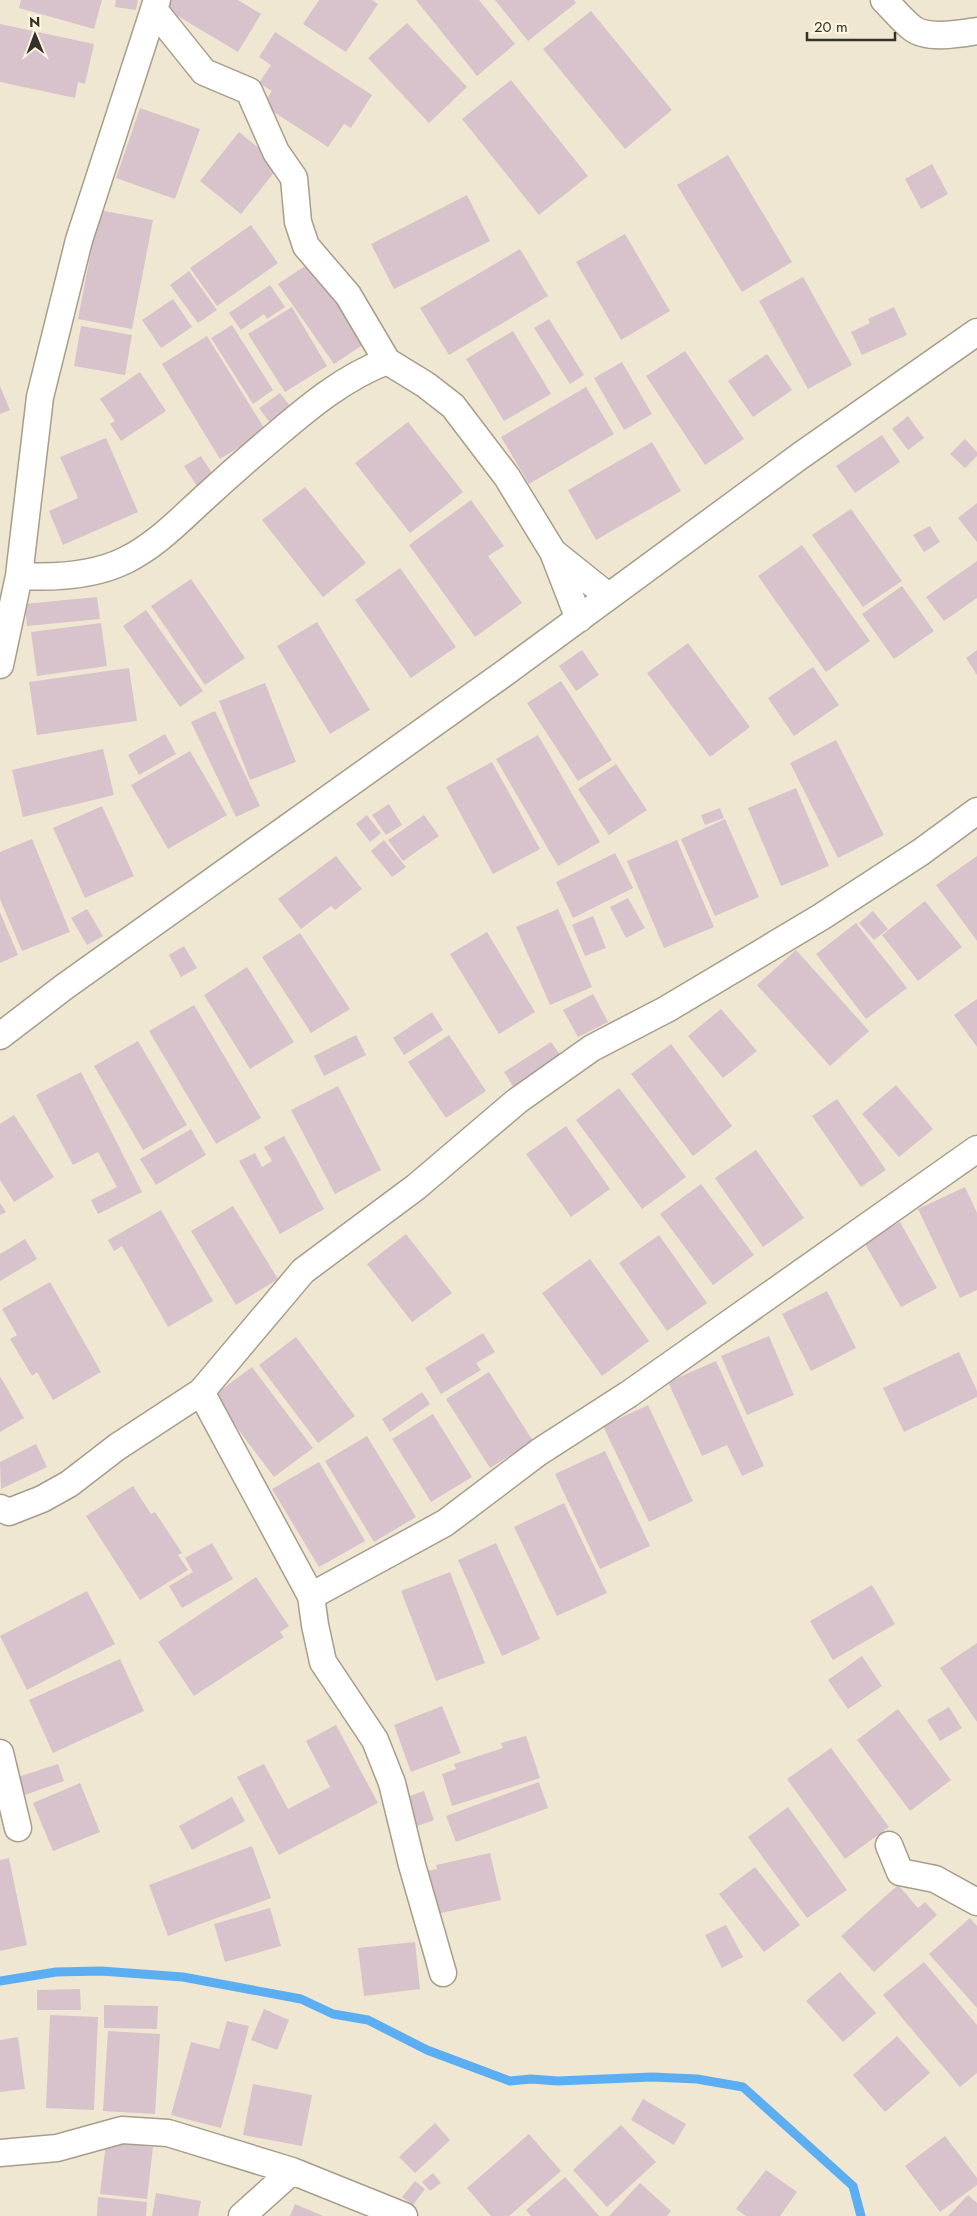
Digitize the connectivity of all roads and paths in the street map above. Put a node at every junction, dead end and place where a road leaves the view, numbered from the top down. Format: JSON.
{"nodes":[{"id":1,"x":884,"y":0,"type":"edge"},
{"id":2,"x":156,"y":6,"type":"edge"},
{"id":3,"x":977,"y":31,"type":"edge"},
{"id":4,"x":977,"y":332,"type":"edge"},
{"id":5,"x":387,"y":361,"type":"junction"},
{"id":6,"x":553,"y":552,"type":"junction"},
{"id":7,"x":19,"y":576,"type":"junction"},
{"id":8,"x":608,"y":596,"type":"junction"},
{"id":9,"x":578,"y":619,"type":"junction"},
{"id":10,"x":0,"y":665,"type":"edge"},
{"id":11,"x":977,"y":811,"type":"edge"},
{"id":12,"x":0,"y":1036,"type":"edge"},
{"id":13,"x":977,"y":1149,"type":"edge"},
{"id":14,"x":201,"y":1392,"type":"junction"},
{"id":15,"x":0,"y":1508,"type":"edge"},
{"id":16,"x":311,"y":1596,"type":"junction"},
{"id":17,"x":0,"y":1753,"type":"edge"},
{"id":18,"x":18,"y":1828,"type":"dead end"},
{"id":19,"x":889,"y":1845,"type":"dead end"},
{"id":20,"x":977,"y":1902,"type":"edge"},
{"id":21,"x":443,"y":1973,"type":"dead end"},
{"id":22,"x":0,"y":2153,"type":"edge"},
{"id":23,"x":292,"y":2171,"type":"junction"},
{"id":24,"x":242,"y":2216,"type":"edge"},
{"id":25,"x":404,"y":2216,"type":"edge"}],
"edges":[{"from":1,"to":3,"type":"street"},
{"from":2,"to":5,"type":"street"},
{"from":2,"to":7,"type":"street"},
{"from":4,"to":8,"type":"street"},
{"from":5,"to":6,"type":"street"},
{"from":5,"to":7,"type":"street"},
{"from":6,"to":8,"type":"street"},
{"from":6,"to":9,"type":"street"},
{"from":7,"to":10,"type":"street"},
{"from":8,"to":9,"type":"street"},
{"from":9,"to":12,"type":"street"},
{"from":11,"to":14,"type":"street"},
{"from":13,"to":16,"type":"street"},
{"from":14,"to":15,"type":"street"},
{"from":14,"to":16,"type":"street"},
{"from":16,"to":21,"type":"street"},
{"from":17,"to":18,"type":"street"},
{"from":19,"to":20,"type":"street"},
{"from":22,"to":23,"type":"street"},
{"from":23,"to":24,"type":"street"},
{"from":23,"to":25,"type":"street"}]}
